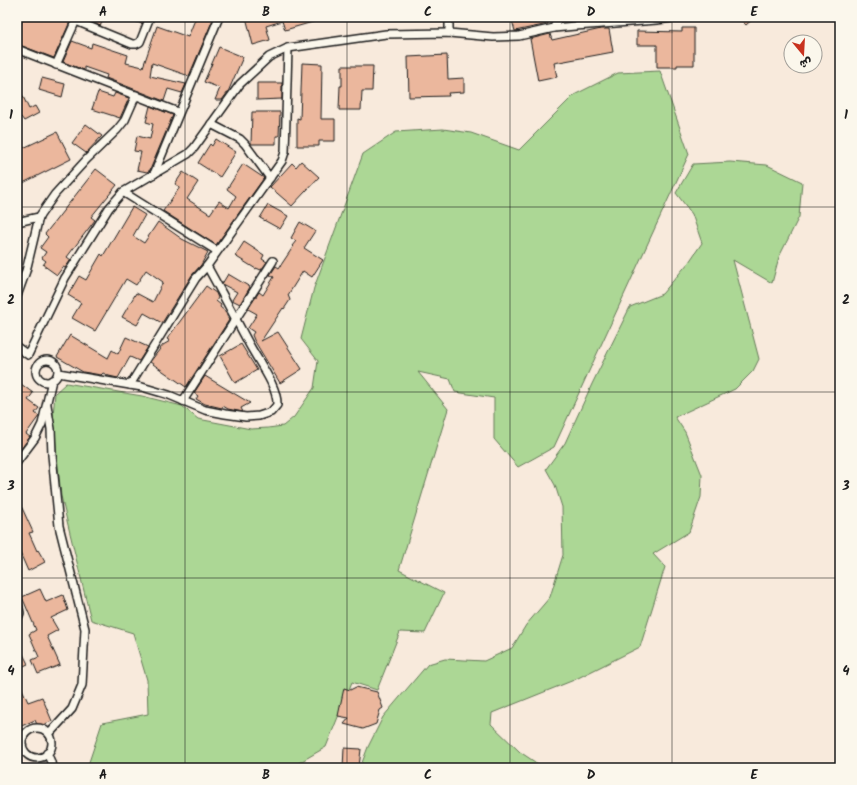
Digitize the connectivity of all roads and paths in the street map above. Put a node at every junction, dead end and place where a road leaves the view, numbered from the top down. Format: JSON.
{"nodes":[{"id":1,"x":150,"y":17,"type":"edge"},
{"id":2,"x":218,"y":17,"type":"edge"},
{"id":3,"x":449,"y":17,"type":"edge"},
{"id":4,"x":558,"y":17,"type":"edge"},
{"id":5,"x":680,"y":17,"type":"edge"},
{"id":6,"x":77,"y":19,"type":"edge"},
{"id":7,"x":554,"y":28,"type":"junction"},
{"id":8,"x":449,"y":33,"type":"junction"},
{"id":9,"x":288,"y":48,"type":"junction"},
{"id":10,"x":17,"y":49,"type":"edge"},
{"id":11,"x":56,"y":65,"type":"junction"},
{"id":12,"x":136,"y":95,"type":"junction"},
{"id":13,"x":178,"y":112,"type":"junction"},
{"id":14,"x":211,"y":124,"type":"junction"},
{"id":15,"x":154,"y":174,"type":"junction"},
{"id":16,"x":270,"y":178,"type":"junction"},
{"id":17,"x":123,"y":192,"type":"junction"},
{"id":18,"x":39,"y":218,"type":"junction"},
{"id":19,"x":17,"y":222,"type":"edge"},
{"id":20,"x":217,"y":251,"type":"junction"},
{"id":21,"x":273,"y":261,"type":"dead end"},
{"id":22,"x":207,"y":266,"type":"junction"},
{"id":23,"x":17,"y":296,"type":"edge"},
{"id":24,"x":236,"y":318,"type":"junction"},
{"id":25,"x":17,"y":347,"type":"edge"},
{"id":26,"x":28,"y":355,"type":"junction"},
{"id":27,"x":38,"y":364,"type":"junction"},
{"id":28,"x":58,"y":373,"type":"junction"},
{"id":29,"x":52,"y":380,"type":"junction"},
{"id":30,"x":130,"y":385,"type":"junction"},
{"id":31,"x":183,"y":401,"type":"junction"},
{"id":32,"x":47,"y":405,"type":"junction"},
{"id":33,"x":17,"y":462,"type":"edge"},
{"id":34,"x":17,"y":599,"type":"edge"},
{"id":35,"x":17,"y":620,"type":"edge"},
{"id":36,"x":49,"y":734,"type":"junction"},
{"id":37,"x":20,"y":747,"type":"edge"},
{"id":38,"x":47,"y":753,"type":"junction"},
{"id":39,"x":52,"y":768,"type":"edge"}],
"edges":[{"from":1,"to":6,"type":"street"},
{"from":2,"to":13,"type":"street"},
{"from":3,"to":8,"type":"street"},
{"from":4,"to":7,"type":"street"},
{"from":5,"to":7,"type":"street"},
{"from":6,"to":11,"type":"street"},
{"from":7,"to":8,"type":"street"},
{"from":8,"to":9,"type":"street"},
{"from":9,"to":14,"type":"street"},
{"from":9,"to":16,"type":"street"},
{"from":10,"to":11,"type":"street"},
{"from":11,"to":12,"type":"street"},
{"from":12,"to":13,"type":"street"},
{"from":12,"to":18,"type":"street"},
{"from":13,"to":15,"type":"street"},
{"from":14,"to":15,"type":"street"},
{"from":14,"to":16,"type":"street"},
{"from":15,"to":17,"type":"street"},
{"from":16,"to":20,"type":"street"},
{"from":17,"to":20,"type":"street"},
{"from":17,"to":26,"type":"street"},
{"from":18,"to":19,"type":"street"},
{"from":18,"to":23,"type":"street"},
{"from":20,"to":22,"type":"street"},
{"from":21,"to":24,"type":"street"},
{"from":22,"to":24,"type":"street"},
{"from":22,"to":30,"type":"street"},
{"from":24,"to":31,"type":"street"},
{"from":24,"to":31,"type":"street"},
{"from":25,"to":26,"type":"street"},
{"from":26,"to":27,"type":"street"},
{"from":27,"to":28,"type":"street"},
{"from":27,"to":29,"type":"street"},
{"from":28,"to":29,"type":"street"},
{"from":28,"to":30,"type":"street"},
{"from":29,"to":32,"type":"street"},
{"from":30,"to":31,"type":"street"},
{"from":32,"to":33,"type":"street"},
{"from":32,"to":36,"type":"street"},
{"from":34,"to":35,"type":"street"},
{"from":36,"to":37,"type":"street"},
{"from":36,"to":38,"type":"street"},
{"from":37,"to":38,"type":"street"},
{"from":38,"to":39,"type":"street"}]}
